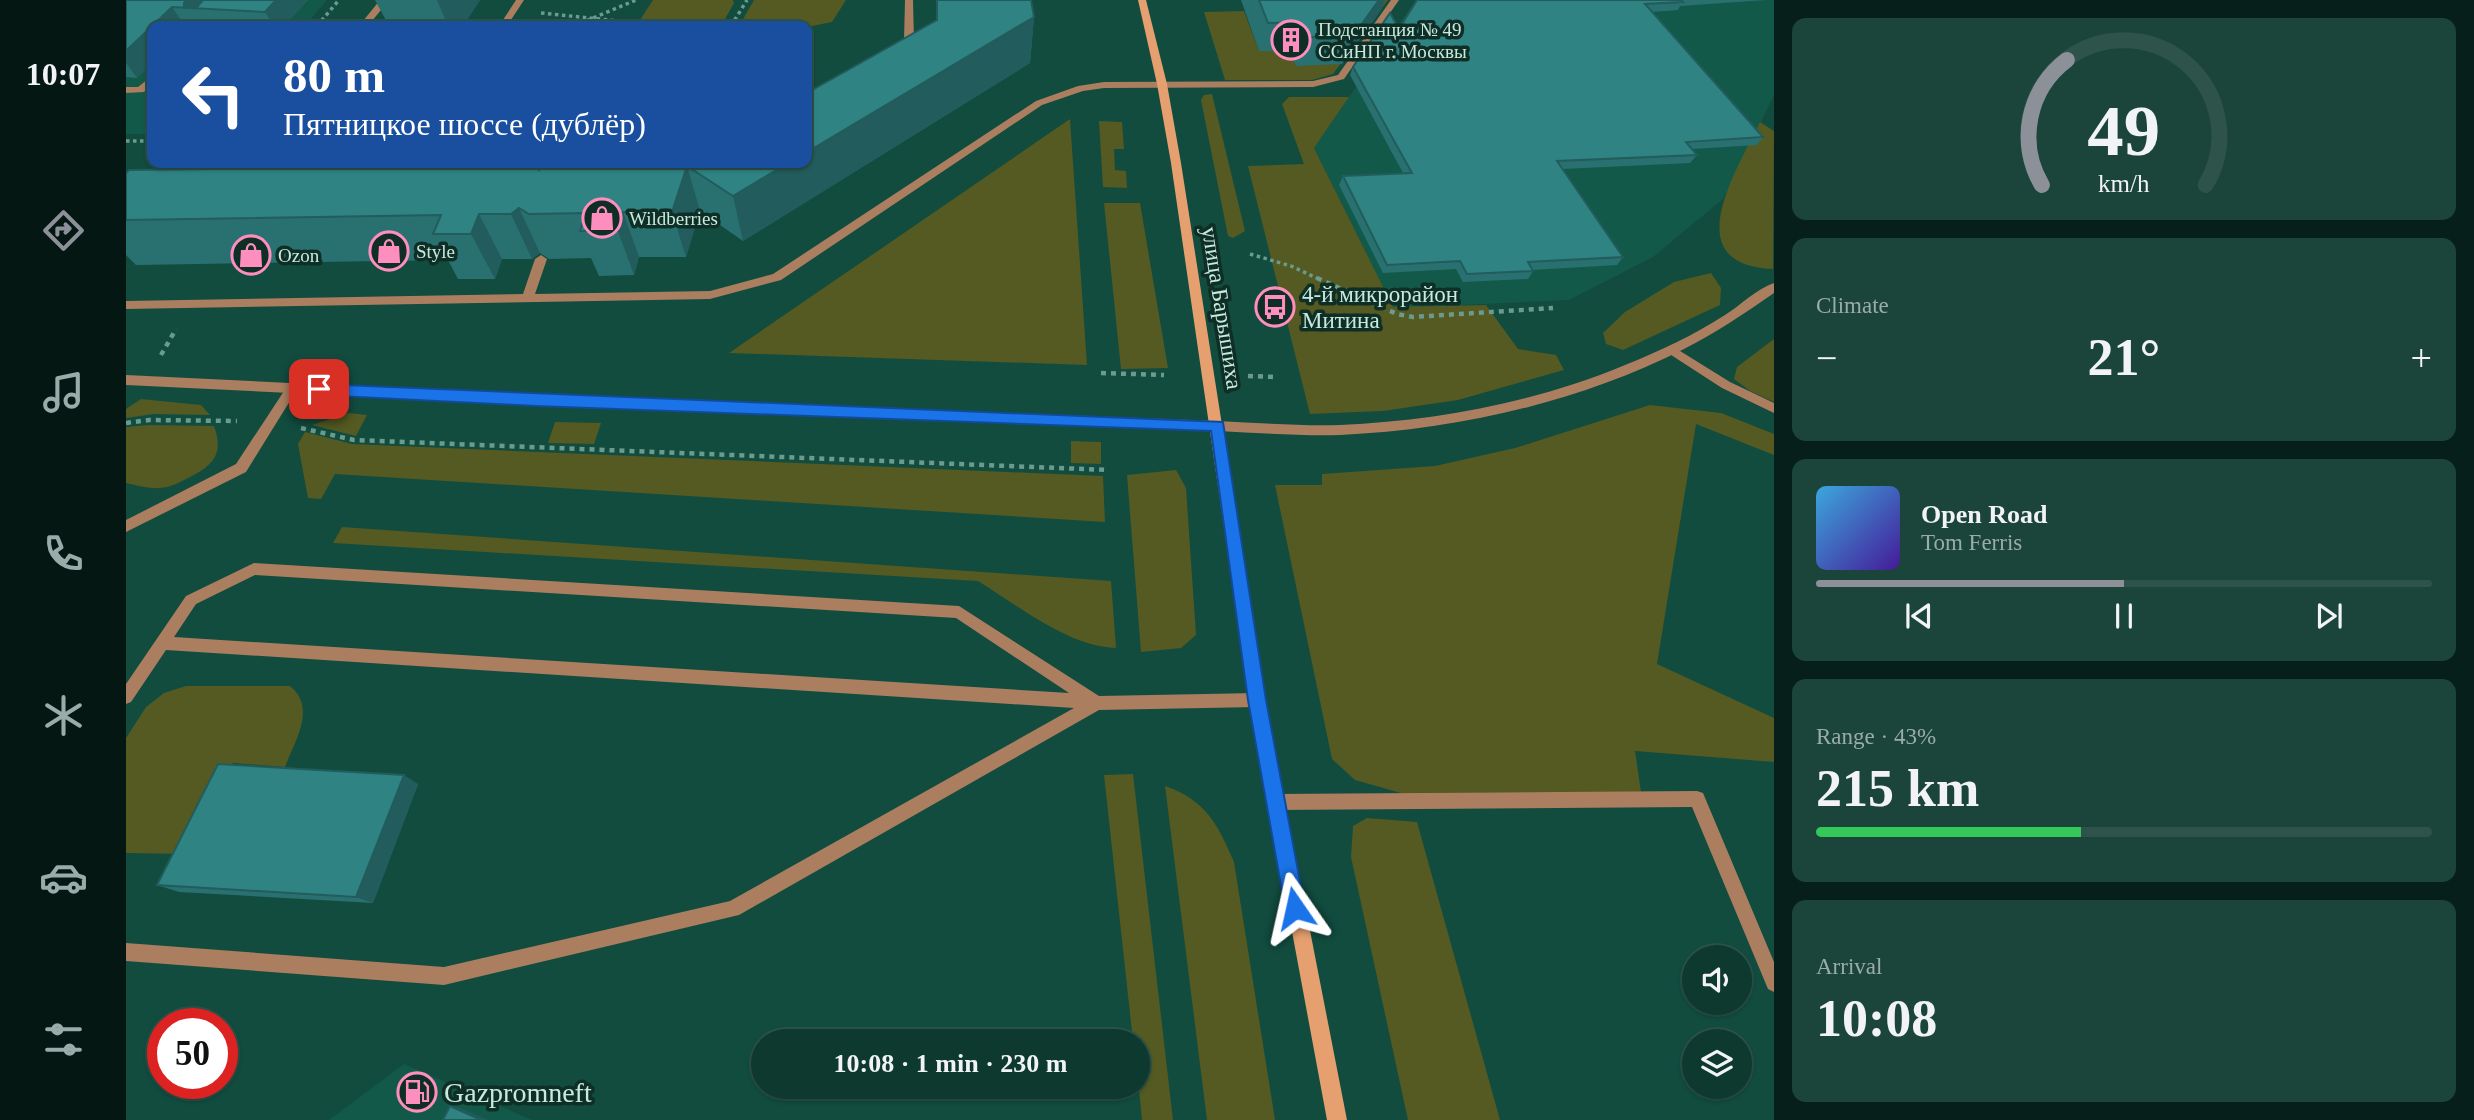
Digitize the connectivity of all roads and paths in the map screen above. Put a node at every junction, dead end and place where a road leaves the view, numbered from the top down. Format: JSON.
{"nodes":[{"id":1,"x":339,"y":0,"type":"edge"},
{"id":2,"x":385,"y":0,"type":"edge"},
{"id":3,"x":520,"y":0,"type":"edge"},
{"id":4,"x":636,"y":0,"type":"edge"},
{"id":5,"x":747,"y":0,"type":"edge"},
{"id":6,"x":909,"y":0,"type":"edge"},
{"id":7,"x":1142,"y":0,"type":"edge"},
{"id":8,"x":1395,"y":0,"type":"edge"},
{"id":9,"x":513,"y":10,"type":"junction"},
{"id":10,"x":597,"y":17,"type":"junction"},
{"id":11,"x":321,"y":21,"type":"edge"},
{"id":12,"x":367,"y":21,"type":"edge"},
{"id":13,"x":506,"y":21,"type":"edge"},
{"id":14,"x":587,"y":21,"type":"edge"},
{"id":15,"x":624,"y":21,"type":"edge"},
{"id":16,"x":734,"y":21,"type":"edge"},
{"id":17,"x":886,"y":55,"type":"edge"},
{"id":18,"x":147,"y":84,"type":"edge"},
{"id":19,"x":1162,"y":84,"type":"junction"},
{"id":20,"x":126,"y":90,"type":"edge"},
{"id":21,"x":126,"y":141,"type":"edge"},
{"id":22,"x":147,"y":141,"type":"edge"},
{"id":23,"x":200,"y":168,"type":"edge"},
{"id":24,"x":190,"y":180,"type":"edge"},
{"id":25,"x":1250,"y":254,"type":"dead end"},
{"id":26,"x":541,"y":259,"type":"edge"},
{"id":27,"x":1774,"y":286,"type":"edge"},
{"id":28,"x":528,"y":298,"type":"junction"},
{"id":29,"x":126,"y":305,"type":"edge"},
{"id":30,"x":1553,"y":308,"type":"dead end"},
{"id":31,"x":1672,"y":350,"type":"junction"},
{"id":32,"x":1101,"y":373,"type":"dead end"},
{"id":33,"x":1164,"y":375,"type":"dead end"},
{"id":34,"x":1248,"y":376,"type":"dead end"},
{"id":35,"x":1276,"y":377,"type":"dead end"},
{"id":36,"x":126,"y":380,"type":"edge"},
{"id":37,"x":292,"y":388,"type":"junction"},
{"id":38,"x":1774,"y":408,"type":"edge"},
{"id":39,"x":268,"y":422,"type":"junction"},
{"id":40,"x":126,"y":423,"type":"edge"},
{"id":41,"x":1218,"y":426,"type":"junction"},
{"id":42,"x":1109,"y":470,"type":"dead end"},
{"id":43,"x":126,"y":526,"type":"edge"},
{"id":44,"x":162,"y":643,"type":"junction"},
{"id":45,"x":126,"y":697,"type":"edge"},
{"id":46,"x":1257,"y":700,"type":"junction"},
{"id":47,"x":1097,"y":702,"type":"junction"},
{"id":48,"x":1275,"y":802,"type":"junction"},
{"id":49,"x":126,"y":952,"type":"edge"},
{"id":50,"x":1774,"y":983,"type":"edge"},
{"id":51,"x":1337,"y":1120,"type":"edge"}],
"edges":[{"from":1,"to":11,"type":"path"},
{"from":2,"to":12,"type":"street"},
{"from":3,"to":9,"type":"street"},
{"from":4,"to":10,"type":"path"},
{"from":5,"to":16,"type":"path"},
{"from":6,"to":17,"type":"street"},
{"from":7,"to":19,"type":"main road","name":"улица Барышиха"},
{"from":8,"to":19,"type":"street"},
{"from":9,"to":10,"type":"path"},
{"from":9,"to":13,"type":"street"},
{"from":10,"to":14,"type":"path"},
{"from":10,"to":15,"type":"path"},
{"from":18,"to":20,"type":"street"},
{"from":19,"to":28,"type":"street"},
{"from":19,"to":41,"type":"main road","name":"улица Барышиха"},
{"from":21,"to":22,"type":"path"},
{"from":23,"to":24,"type":"path"},
{"from":25,"to":30,"type":"path"},
{"from":26,"to":28,"type":"street"},
{"from":27,"to":31,"type":"street"},
{"from":28,"to":29,"type":"street"},
{"from":31,"to":38,"type":"street"},
{"from":31,"to":41,"type":"street"},
{"from":32,"to":33,"type":"path"},
{"from":34,"to":35,"type":"path"},
{"from":36,"to":37,"type":"street"},
{"from":37,"to":39,"type":"street"},
{"from":37,"to":41,"type":"street"},
{"from":39,"to":40,"type":"path"},
{"from":39,"to":42,"type":"path"},
{"from":39,"to":43,"type":"street"},
{"from":41,"to":46,"type":"main road","name":"улица Барышиха"},
{"from":44,"to":45,"type":"street"},
{"from":44,"to":47,"type":"street"},
{"from":44,"to":47,"type":"street"},
{"from":46,"to":47,"type":"street"},
{"from":46,"to":48,"type":"main road","name":"улица Барышиха"},
{"from":47,"to":49,"type":"street"},
{"from":48,"to":50,"type":"street"},
{"from":48,"to":51,"type":"main road","name":"улица Барышиха"}]}
